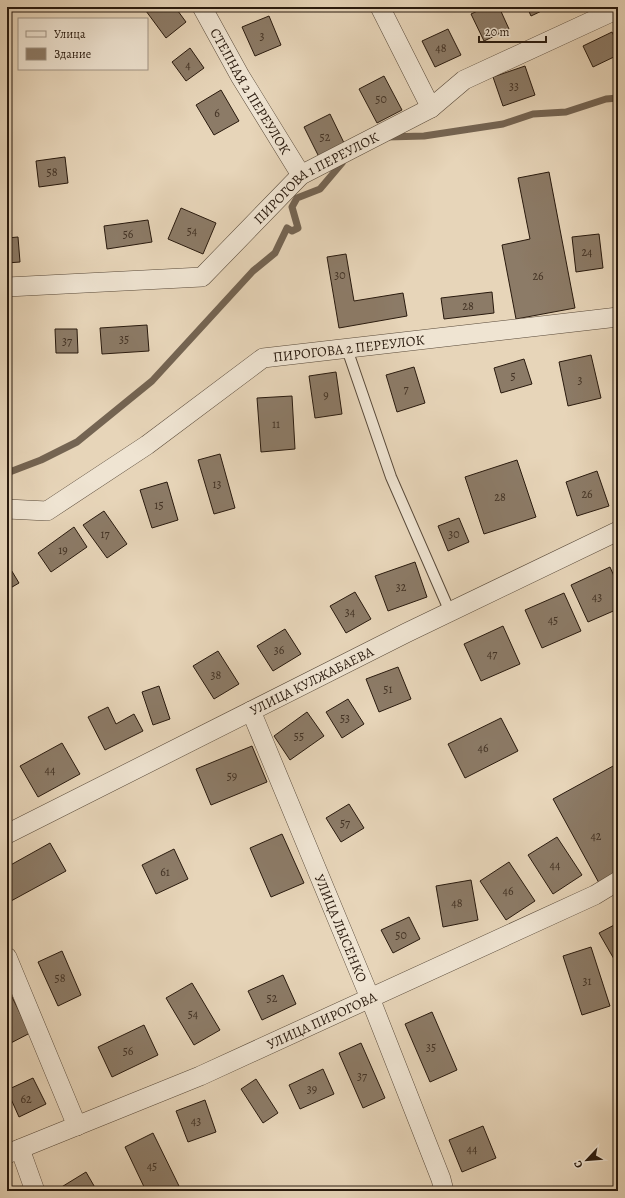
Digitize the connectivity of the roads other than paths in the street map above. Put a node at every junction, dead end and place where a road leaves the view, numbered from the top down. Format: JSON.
{"nodes":[{"id":1,"x":202,"y":7,"type":"edge"},
{"id":2,"x":380,"y":7,"type":"edge"},
{"id":3,"x":618,"y":9,"type":"edge"},
{"id":4,"x":431,"y":108,"type":"junction"},
{"id":5,"x":301,"y":175,"type":"junction"},
{"id":6,"x":7,"y":287,"type":"edge"},
{"id":7,"x":618,"y":317,"type":"edge"},
{"id":8,"x":348,"y":349,"type":"junction"},
{"id":9,"x":7,"y":509,"type":"edge"},
{"id":10,"x":618,"y":531,"type":"edge"},
{"id":11,"x":450,"y":612,"type":"junction"},
{"id":12,"x":251,"y":711,"type":"junction"},
{"id":13,"x":7,"y":834,"type":"edge"},
{"id":14,"x":618,"y":881,"type":"edge"},
{"id":15,"x":7,"y":958,"type":"edge"},
{"id":16,"x":370,"y":998,"type":"junction"},
{"id":17,"x":77,"y":1126,"type":"junction"},
{"id":18,"x":13,"y":1152,"type":"edge"},
{"id":19,"x":35,"y":1191,"type":"edge"},
{"id":20,"x":444,"y":1191,"type":"edge"}],
"edges":[{"from":1,"to":5,"type":"street","name":"СТЕПНАЯ 2 ПЕРЕУЛОК"},
{"from":2,"to":4,"type":"street"},
{"from":3,"to":4,"type":"street","name":"ПИРОГОВА 1 ПЕРЕУЛОК"},
{"from":4,"to":5,"type":"street","name":"ПИРОГОВА 1 ПЕРЕУЛОК"},
{"from":5,"to":6,"type":"street","name":"ПИРОГОВА 1 ПЕРЕУЛОК"},
{"from":7,"to":8,"type":"street","name":"ПИРОГОВА 2 ПЕРЕУЛОК"},
{"from":8,"to":9,"type":"street","name":"ПИРОГОВА 2 ПЕРЕУЛОК"},
{"from":8,"to":11,"type":"lane"},
{"from":10,"to":11,"type":"street","name":"УЛИЦА КУЛЖАБАЕВА"},
{"from":11,"to":12,"type":"street","name":"УЛИЦА КУЛЖАБАЕВА"},
{"from":12,"to":13,"type":"street","name":"УЛИЦА КУЛЖАБАЕВА"},
{"from":12,"to":16,"type":"street","name":"УЛИЦА ЛЫСЕНКО"},
{"from":14,"to":16,"type":"street","name":"УЛИЦА ПИРОГОВА"},
{"from":15,"to":17,"type":"street"},
{"from":16,"to":17,"type":"street","name":"УЛИЦА ПИРОГОВА"},
{"from":16,"to":20,"type":"street","name":"УЛИЦА ЛЫСЕНКО"},
{"from":17,"to":18,"type":"street","name":"УЛИЦА ПИРОГОВА"},
{"from":18,"to":19,"type":"street","name":"УЛИЦА ПИРОГОВА"}]}
